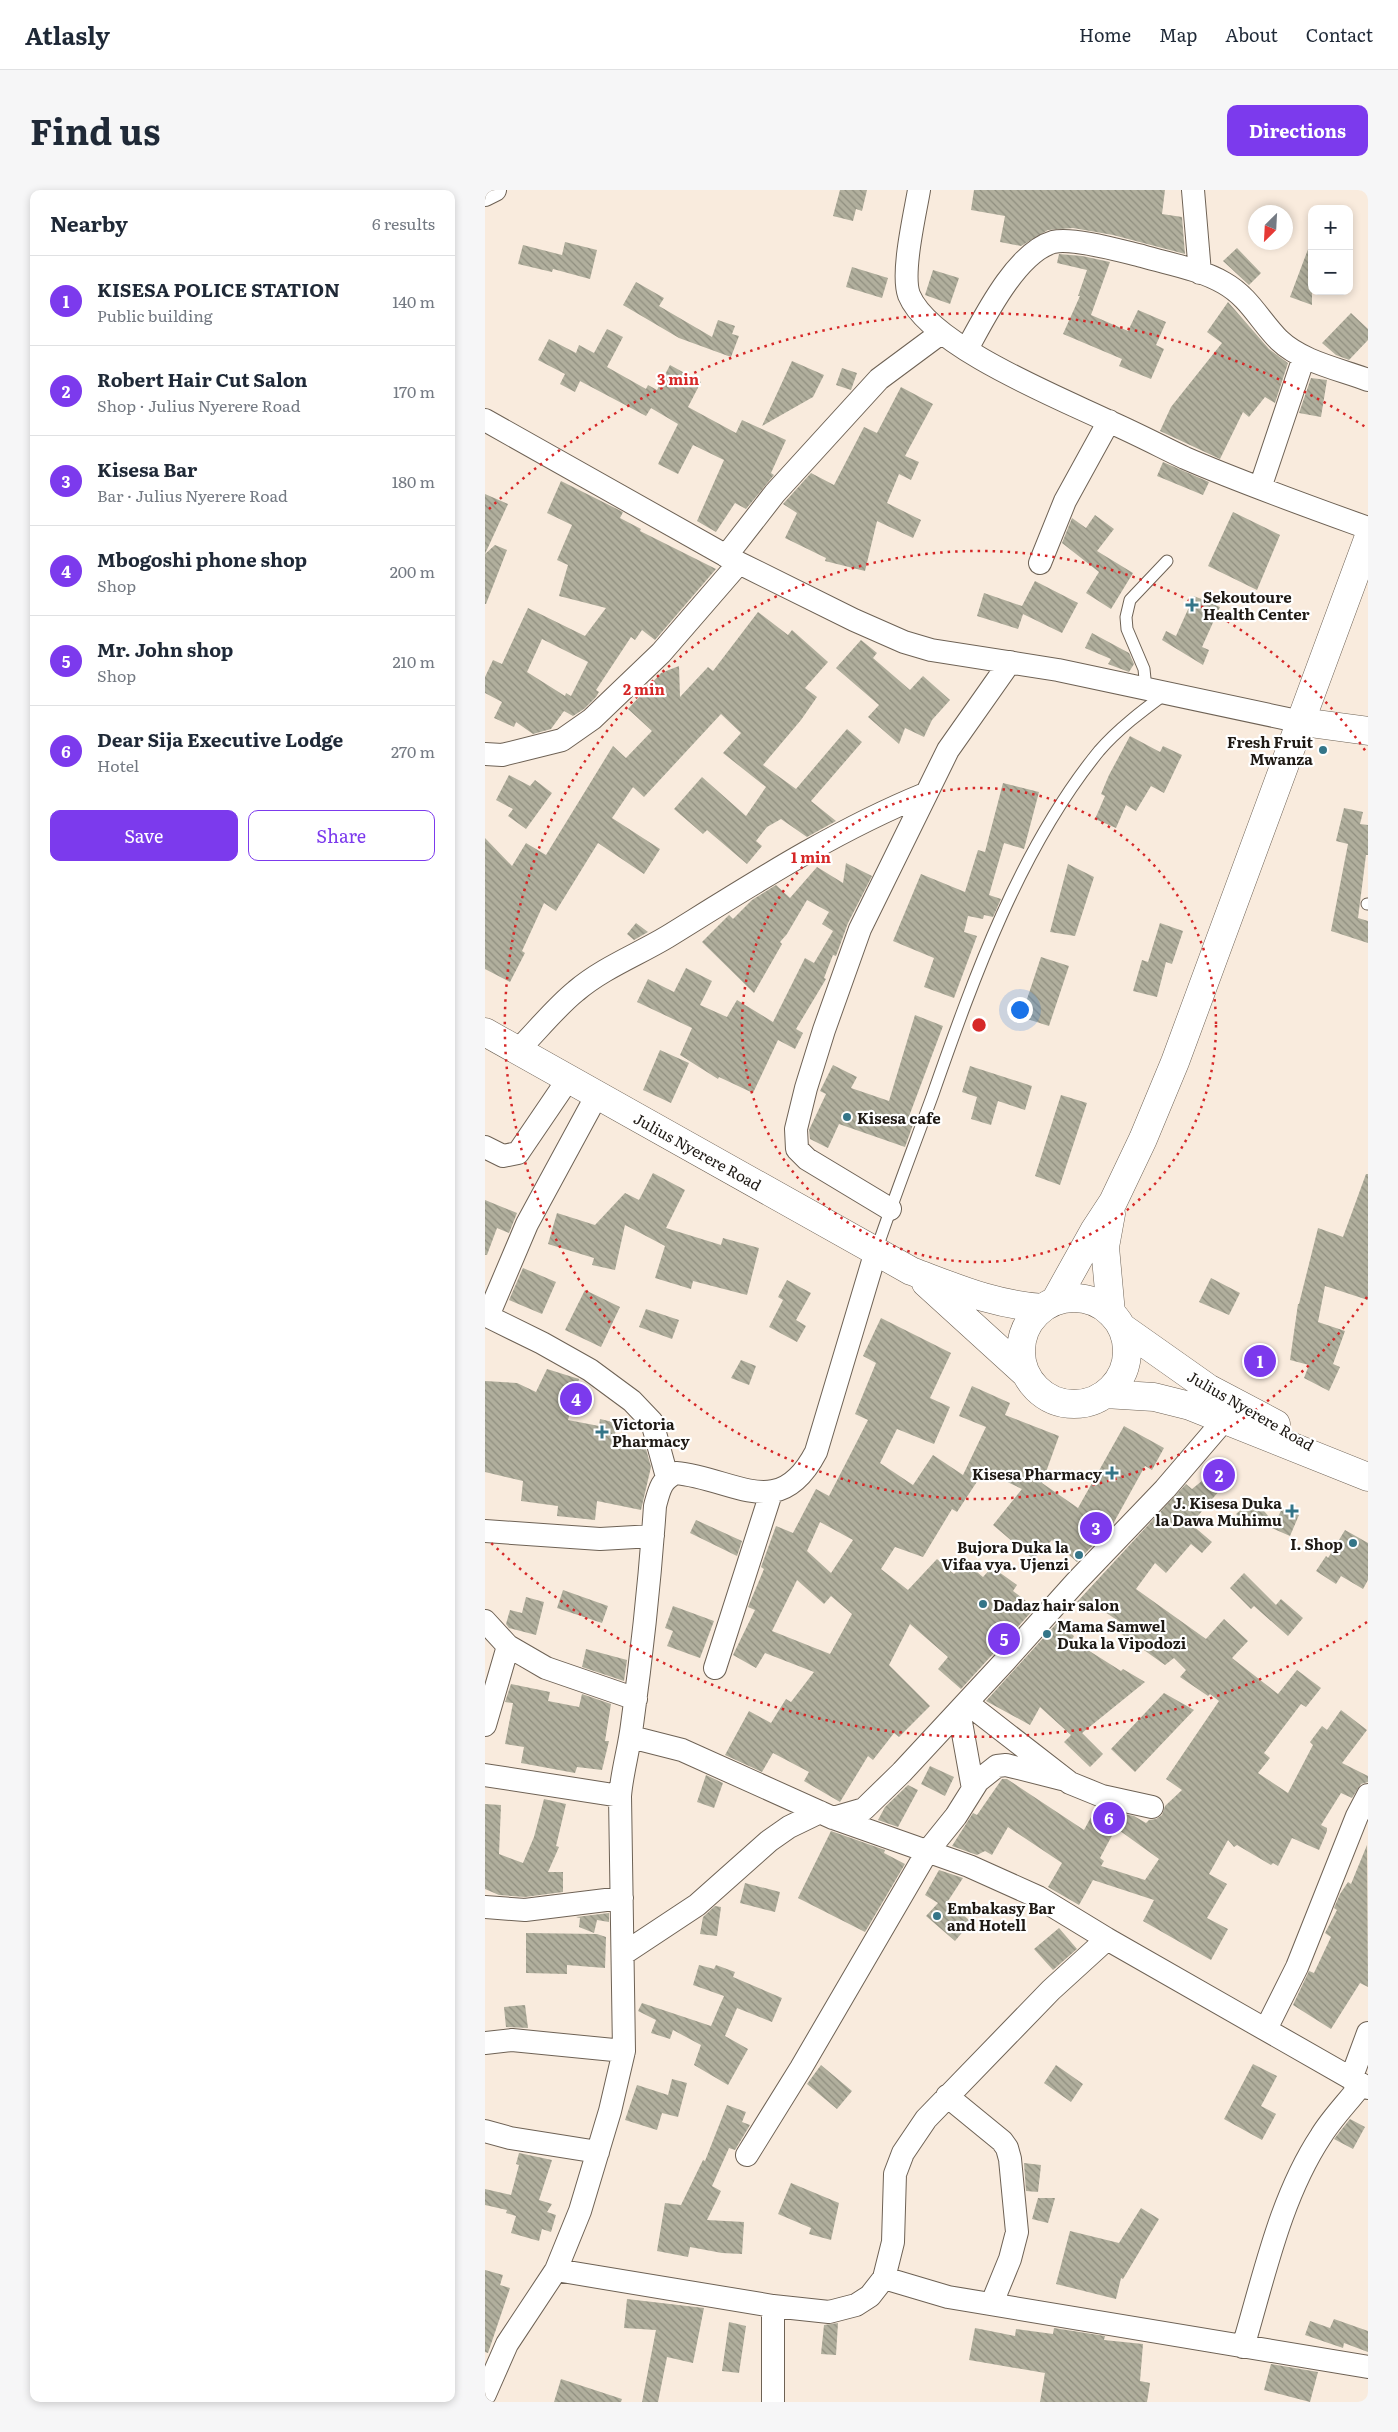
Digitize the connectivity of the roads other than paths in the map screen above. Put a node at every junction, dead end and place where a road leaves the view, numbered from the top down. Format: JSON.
{"nodes":[{"id":1,"x":487,"y":190,"type":"edge"},
{"id":2,"x":495,"y":190,"type":"edge"},
{"id":3,"x":919,"y":190,"type":"edge"},
{"id":4,"x":1193,"y":190,"type":"edge"},
{"id":5,"x":485,"y":195,"type":"edge"},
{"id":6,"x":1200,"y":273,"type":"junction"},
{"id":7,"x":941,"y":333,"type":"junction"},
{"id":8,"x":967,"y":349,"type":"junction"},
{"id":9,"x":1304,"y":357,"type":"junction"},
{"id":10,"x":1368,"y":380,"type":"edge"},
{"id":11,"x":485,"y":420,"type":"edge"},
{"id":12,"x":1109,"y":421,"type":"junction"},
{"id":13,"x":1260,"y":488,"type":"junction"},
{"id":14,"x":1368,"y":528,"type":"edge"},
{"id":15,"x":1368,"y":540,"type":"edge"},
{"id":16,"x":732,"y":560,"type":"junction"},
{"id":17,"x":1167,"y":560,"type":"dead end"},
{"id":18,"x":1040,"y":563,"type":"dead end"},
{"id":19,"x":1010,"y":662,"type":"junction"},
{"id":20,"x":1156,"y":691,"type":"junction"},
{"id":21,"x":1302,"y":722,"type":"junction"},
{"id":22,"x":1368,"y":731,"type":"edge"},
{"id":23,"x":485,"y":754,"type":"edge"},
{"id":24,"x":925,"y":794,"type":"junction"},
{"id":25,"x":485,"y":1032,"type":"edge"},
{"id":26,"x":518,"y":1050,"type":"junction"},
{"id":27,"x":569,"y":1078,"type":"junction"},
{"id":28,"x":597,"y":1095,"type":"junction"},
{"id":29,"x":485,"y":1147,"type":"edge"},
{"id":30,"x":1113,"y":1202,"type":"junction"},
{"id":31,"x":890,"y":1208,"type":"junction"},
{"id":32,"x":876,"y":1251,"type":"junction"},
{"id":33,"x":911,"y":1271,"type":"junction"},
{"id":34,"x":1049,"y":1304,"type":"junction"},
{"id":35,"x":486,"y":1315,"type":"edge"},
{"id":36,"x":1117,"y":1321,"type":"junction"},
{"id":37,"x":1026,"y":1374,"type":"junction"},
{"id":38,"x":1105,"y":1394,"type":"junction"},
{"id":39,"x":1225,"y":1419,"type":"junction"},
{"id":40,"x":1363,"y":1474,"type":"edge"},
{"id":41,"x":667,"y":1477,"type":"junction"},
{"id":42,"x":771,"y":1493,"type":"junction"},
{"id":43,"x":485,"y":1531,"type":"edge"},
{"id":44,"x":653,"y":1536,"type":"junction"},
{"id":45,"x":485,"y":1621,"type":"edge"},
{"id":46,"x":508,"y":1646,"type":"junction"},
{"id":47,"x":715,"y":1668,"type":"dead end"},
{"id":48,"x":636,"y":1699,"type":"junction"},
{"id":49,"x":963,"y":1707,"type":"junction"},
{"id":50,"x":485,"y":1725,"type":"edge"},
{"id":51,"x":631,"y":1737,"type":"junction"},
{"id":52,"x":485,"y":1775,"type":"edge"},
{"id":53,"x":1062,"y":1779,"type":"junction"},
{"id":54,"x":973,"y":1789,"type":"junction"},
{"id":55,"x":1368,"y":1795,"type":"edge"},
{"id":56,"x":620,"y":1796,"type":"junction"},
{"id":57,"x":1153,"y":1807,"type":"dead end"},
{"id":58,"x":826,"y":1815,"type":"junction"},
{"id":59,"x":927,"y":1852,"type":"junction"},
{"id":60,"x":622,"y":1898,"type":"junction"},
{"id":61,"x":485,"y":1907,"type":"edge"},
{"id":62,"x":1107,"y":1939,"type":"junction"},
{"id":63,"x":623,"y":1954,"type":"junction"},
{"id":64,"x":1265,"y":2029,"type":"junction"},
{"id":65,"x":1368,"y":2034,"type":"edge"},
{"id":66,"x":485,"y":2043,"type":"edge"},
{"id":67,"x":624,"y":2051,"type":"junction"},
{"id":68,"x":1360,"y":2084,"type":"edge"},
{"id":69,"x":947,"y":2096,"type":"junction"},
{"id":70,"x":485,"y":2131,"type":"edge"},
{"id":71,"x":598,"y":2152,"type":"junction"},
{"id":72,"x":747,"y":2155,"type":"dead end"},
{"id":73,"x":556,"y":2270,"type":"junction"},
{"id":74,"x":884,"y":2278,"type":"junction"},
{"id":75,"x":992,"y":2302,"type":"junction"},
{"id":76,"x":773,"y":2306,"type":"junction"},
{"id":77,"x":1243,"y":2347,"type":"junction"},
{"id":78,"x":1368,"y":2367,"type":"edge"},
{"id":79,"x":486,"y":2388,"type":"edge"},
{"id":80,"x":773,"y":2402,"type":"edge"}],
"edges":[{"from":1,"to":5,"type":"street"},
{"from":2,"to":5,"type":"street"},
{"from":3,"to":7,"type":"street"},
{"from":4,"to":6,"type":"street"},
{"from":6,"to":8,"type":"street"},
{"from":6,"to":9,"type":"street"},
{"from":7,"to":8,"type":"street"},
{"from":7,"to":16,"type":"street"},
{"from":8,"to":12,"type":"street"},
{"from":9,"to":10,"type":"street"},
{"from":9,"to":13,"type":"street"},
{"from":11,"to":16,"type":"street"},
{"from":12,"to":13,"type":"street"},
{"from":12,"to":18,"type":"street"},
{"from":13,"to":14,"type":"street"},
{"from":15,"to":21,"type":"main road"},
{"from":16,"to":19,"type":"street"},
{"from":16,"to":23,"type":"street"},
{"from":17,"to":20,"type":"lane"},
{"from":19,"to":20,"type":"street"},
{"from":19,"to":24,"type":"street"},
{"from":20,"to":21,"type":"street"},
{"from":20,"to":31,"type":"lane"},
{"from":21,"to":22,"type":"main road"},
{"from":21,"to":30,"type":"main road"},
{"from":24,"to":26,"type":"street"},
{"from":24,"to":31,"type":"street"},
{"from":25,"to":26,"type":"main road","name":"Julius Nyerere Road"},
{"from":26,"to":27,"type":"main road","name":"Julius Nyerere Road"},
{"from":27,"to":28,"type":"main road","name":"Julius Nyerere Road"},
{"from":27,"to":29,"type":"street"},
{"from":28,"to":32,"type":"main road","name":"Julius Nyerere Road"},
{"from":28,"to":35,"type":"street"},
{"from":30,"to":34,"type":"main road"},
{"from":30,"to":36,"type":"main road"},
{"from":31,"to":32,"type":"lane"},
{"from":32,"to":33,"type":"main road","name":"Julius Nyerere Road"},
{"from":32,"to":42,"type":"street"},
{"from":33,"to":34,"type":"main road","name":"Julius Nyerere Road"},
{"from":33,"to":37,"type":"main road","name":"Julius Nyerere Road"},
{"from":34,"to":36,"type":"main road","name":"Julius Nyerere Road"},
{"from":34,"to":37,"type":"main road"},
{"from":35,"to":41,"type":"street"},
{"from":36,"to":38,"type":"main road","name":"Julius Nyerere Road"},
{"from":36,"to":40,"type":"main road","name":"Julius Nyerere Road"},
{"from":37,"to":38,"type":"main road","name":"Julius Nyerere Road"},
{"from":38,"to":39,"type":"main road","name":"Julius Nyerere Road"},
{"from":39,"to":40,"type":"main road","name":"Julius Nyerere Road"},
{"from":39,"to":49,"type":"street"},
{"from":41,"to":42,"type":"street"},
{"from":41,"to":44,"type":"street"},
{"from":42,"to":47,"type":"street"},
{"from":43,"to":44,"type":"street"},
{"from":44,"to":48,"type":"street"},
{"from":45,"to":46,"type":"street"},
{"from":46,"to":48,"type":"street"},
{"from":46,"to":50,"type":"street"},
{"from":48,"to":51,"type":"street"},
{"from":49,"to":53,"type":"street"},
{"from":49,"to":54,"type":"street"},
{"from":49,"to":58,"type":"street"},
{"from":51,"to":56,"type":"street"},
{"from":51,"to":58,"type":"street"},
{"from":52,"to":56,"type":"street"},
{"from":53,"to":54,"type":"street"},
{"from":53,"to":57,"type":"street"},
{"from":54,"to":59,"type":"street"},
{"from":55,"to":64,"type":"street"},
{"from":56,"to":60,"type":"street"},
{"from":58,"to":59,"type":"street"},
{"from":58,"to":63,"type":"street"},
{"from":59,"to":62,"type":"street"},
{"from":59,"to":72,"type":"street"},
{"from":60,"to":61,"type":"street"},
{"from":60,"to":63,"type":"street"},
{"from":62,"to":64,"type":"street"},
{"from":62,"to":69,"type":"street"},
{"from":63,"to":67,"type":"street"},
{"from":64,"to":68,"type":"street"},
{"from":65,"to":68,"type":"street"},
{"from":66,"to":67,"type":"street"},
{"from":67,"to":71,"type":"street"},
{"from":68,"to":77,"type":"street"},
{"from":69,"to":74,"type":"street"},
{"from":69,"to":75,"type":"street"},
{"from":70,"to":71,"type":"street"},
{"from":71,"to":73,"type":"street"},
{"from":73,"to":76,"type":"street"},
{"from":73,"to":79,"type":"street"},
{"from":74,"to":75,"type":"street"},
{"from":74,"to":76,"type":"street"},
{"from":75,"to":77,"type":"street"},
{"from":76,"to":80,"type":"street"},
{"from":77,"to":78,"type":"street"}]}
